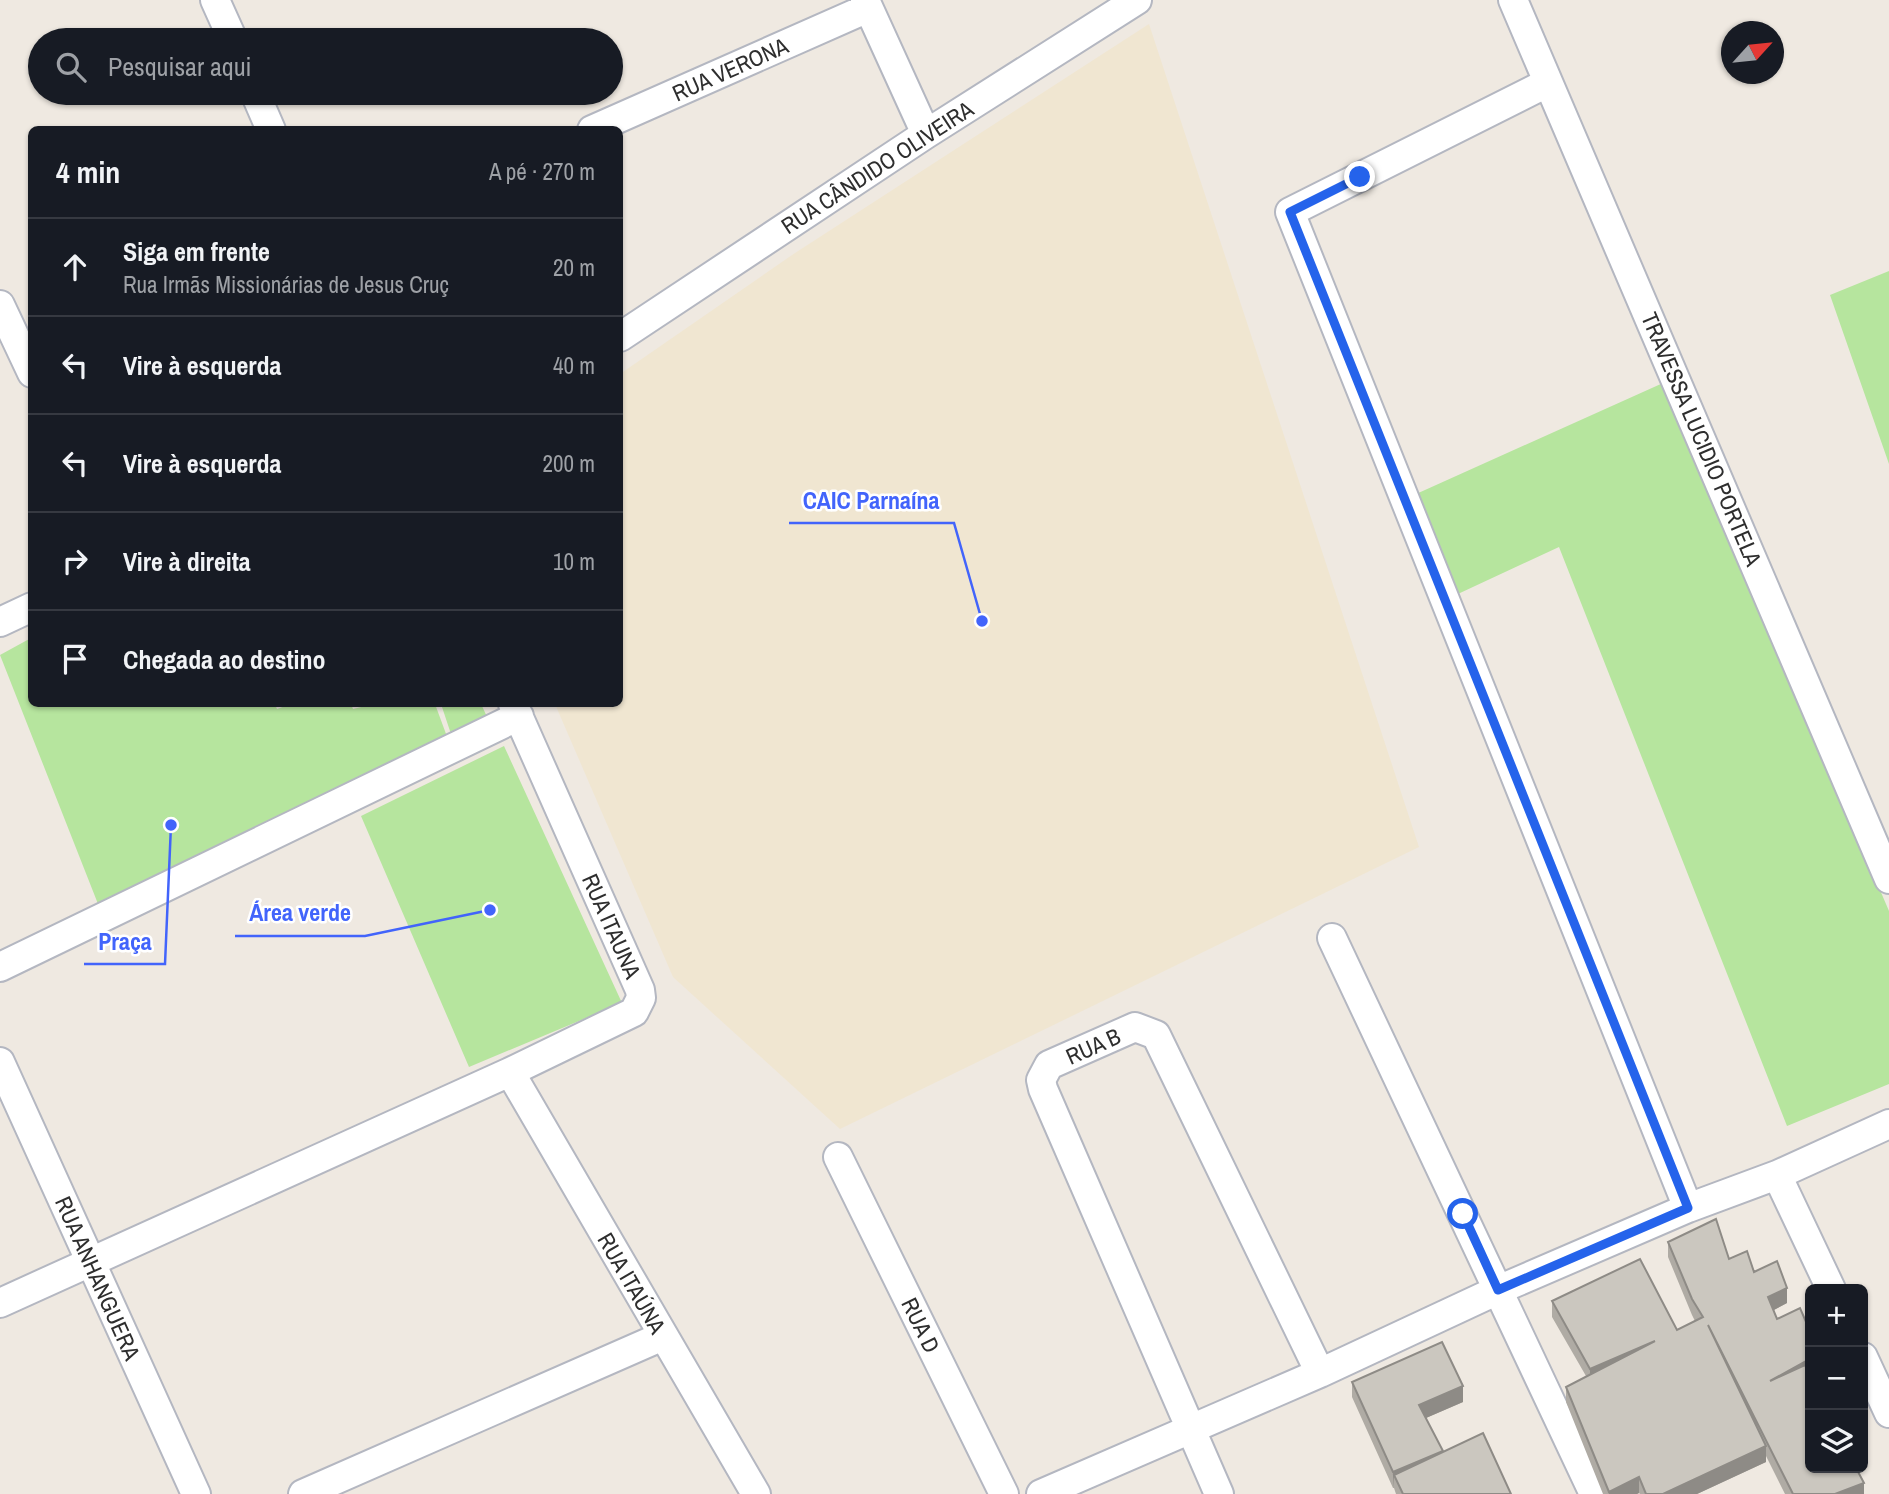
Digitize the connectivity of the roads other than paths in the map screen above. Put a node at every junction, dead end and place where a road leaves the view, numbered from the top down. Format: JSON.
{"nodes":[{"id":1,"x":215,"y":0,"type":"edge"},
{"id":2,"x":1137,"y":0,"type":"edge"},
{"id":3,"x":1513,"y":0,"type":"edge"},
{"id":4,"x":867,"y":4,"type":"edge"},
{"id":5,"x":228,"y":28,"type":"edge"},
{"id":6,"x":1547,"y":83,"type":"junction"},
{"id":7,"x":260,"y":105,"type":"edge"},
{"id":8,"x":269,"y":126,"type":"edge"},
{"id":9,"x":601,"y":126,"type":"edge"},
{"id":10,"x":926,"y":134,"type":"junction"},
{"id":11,"x":0,"y":305,"type":"edge"},
{"id":12,"x":623,"y":335,"type":"edge"},
{"id":13,"x":28,"y":364,"type":"edge"},
{"id":14,"x":28,"y":609,"type":"edge"},
{"id":15,"x":0,"y":622,"type":"edge"},
{"id":16,"x":516,"y":710,"type":"edge"},
{"id":17,"x":1889,"y":879,"type":"edge"},
{"id":18,"x":1332,"y":938,"type":"dead end"},
{"id":19,"x":0,"y":967,"type":"edge"},
{"id":20,"x":0,"y":1062,"type":"edge"},
{"id":21,"x":510,"y":1072,"type":"junction"},
{"id":22,"x":1889,"y":1124,"type":"edge"},
{"id":23,"x":838,"y":1157,"type":"dead end"},
{"id":24,"x":1777,"y":1175,"type":"junction"},
{"id":25,"x":1688,"y":1208,"type":"junction"},
{"id":26,"x":91,"y":1262,"type":"junction"},
{"id":27,"x":1829,"y":1284,"type":"edge"},
{"id":28,"x":1498,"y":1290,"type":"junction"},
{"id":29,"x":0,"y":1303,"type":"edge"},
{"id":30,"x":663,"y":1336,"type":"junction"},
{"id":31,"x":1868,"y":1368,"type":"edge"},
{"id":32,"x":1320,"y":1373,"type":"junction"},
{"id":33,"x":1889,"y":1413,"type":"edge"},
{"id":34,"x":1189,"y":1430,"type":"junction"},
{"id":35,"x":196,"y":1494,"type":"edge"},
{"id":36,"x":303,"y":1494,"type":"edge"},
{"id":37,"x":756,"y":1494,"type":"edge"},
{"id":38,"x":1004,"y":1494,"type":"edge"},
{"id":39,"x":1041,"y":1494,"type":"edge"},
{"id":40,"x":1219,"y":1494,"type":"edge"},
{"id":41,"x":1594,"y":1494,"type":"edge"}],
"edges":[{"from":1,"to":5,"type":"street"},
{"from":2,"to":10,"type":"street","name":"RUA CÂNDIDO OLIVEIRA"},
{"from":3,"to":6,"type":"street","name":"TRAVESSA LUCIDIO PORTELA"},
{"from":4,"to":9,"type":"street","name":"RUA VERONA"},
{"from":4,"to":10,"type":"street"},
{"from":6,"to":17,"type":"street","name":"TRAVESSA LUCIDIO PORTELA"},
{"from":6,"to":25,"type":"street"},
{"from":7,"to":8,"type":"street"},
{"from":10,"to":12,"type":"street","name":"RUA CÂNDIDO OLIVEIRA"},
{"from":11,"to":13,"type":"street"},
{"from":14,"to":15,"type":"street"},
{"from":16,"to":19,"type":"street"},
{"from":16,"to":21,"type":"street","name":"RUA ITAUNA"},
{"from":18,"to":28,"type":"street"},
{"from":20,"to":26,"type":"street","name":"RUA ANHANGUERA"},
{"from":21,"to":26,"type":"street"},
{"from":21,"to":30,"type":"street","name":"RUA ITAÚNA"},
{"from":22,"to":24,"type":"street"},
{"from":23,"to":38,"type":"street","name":"RUA D"},
{"from":24,"to":25,"type":"street"},
{"from":24,"to":27,"type":"street"},
{"from":25,"to":28,"type":"street"},
{"from":26,"to":29,"type":"street"},
{"from":26,"to":35,"type":"street","name":"RUA ANHANGUERA"},
{"from":28,"to":32,"type":"street"},
{"from":28,"to":41,"type":"street"},
{"from":30,"to":36,"type":"street"},
{"from":30,"to":37,"type":"street","name":"RUA ITAÚNA"},
{"from":31,"to":33,"type":"street"},
{"from":32,"to":34,"type":"street"},
{"from":32,"to":34,"type":"street","name":"RUA B"},
{"from":34,"to":39,"type":"street"},
{"from":34,"to":40,"type":"street"}]}
